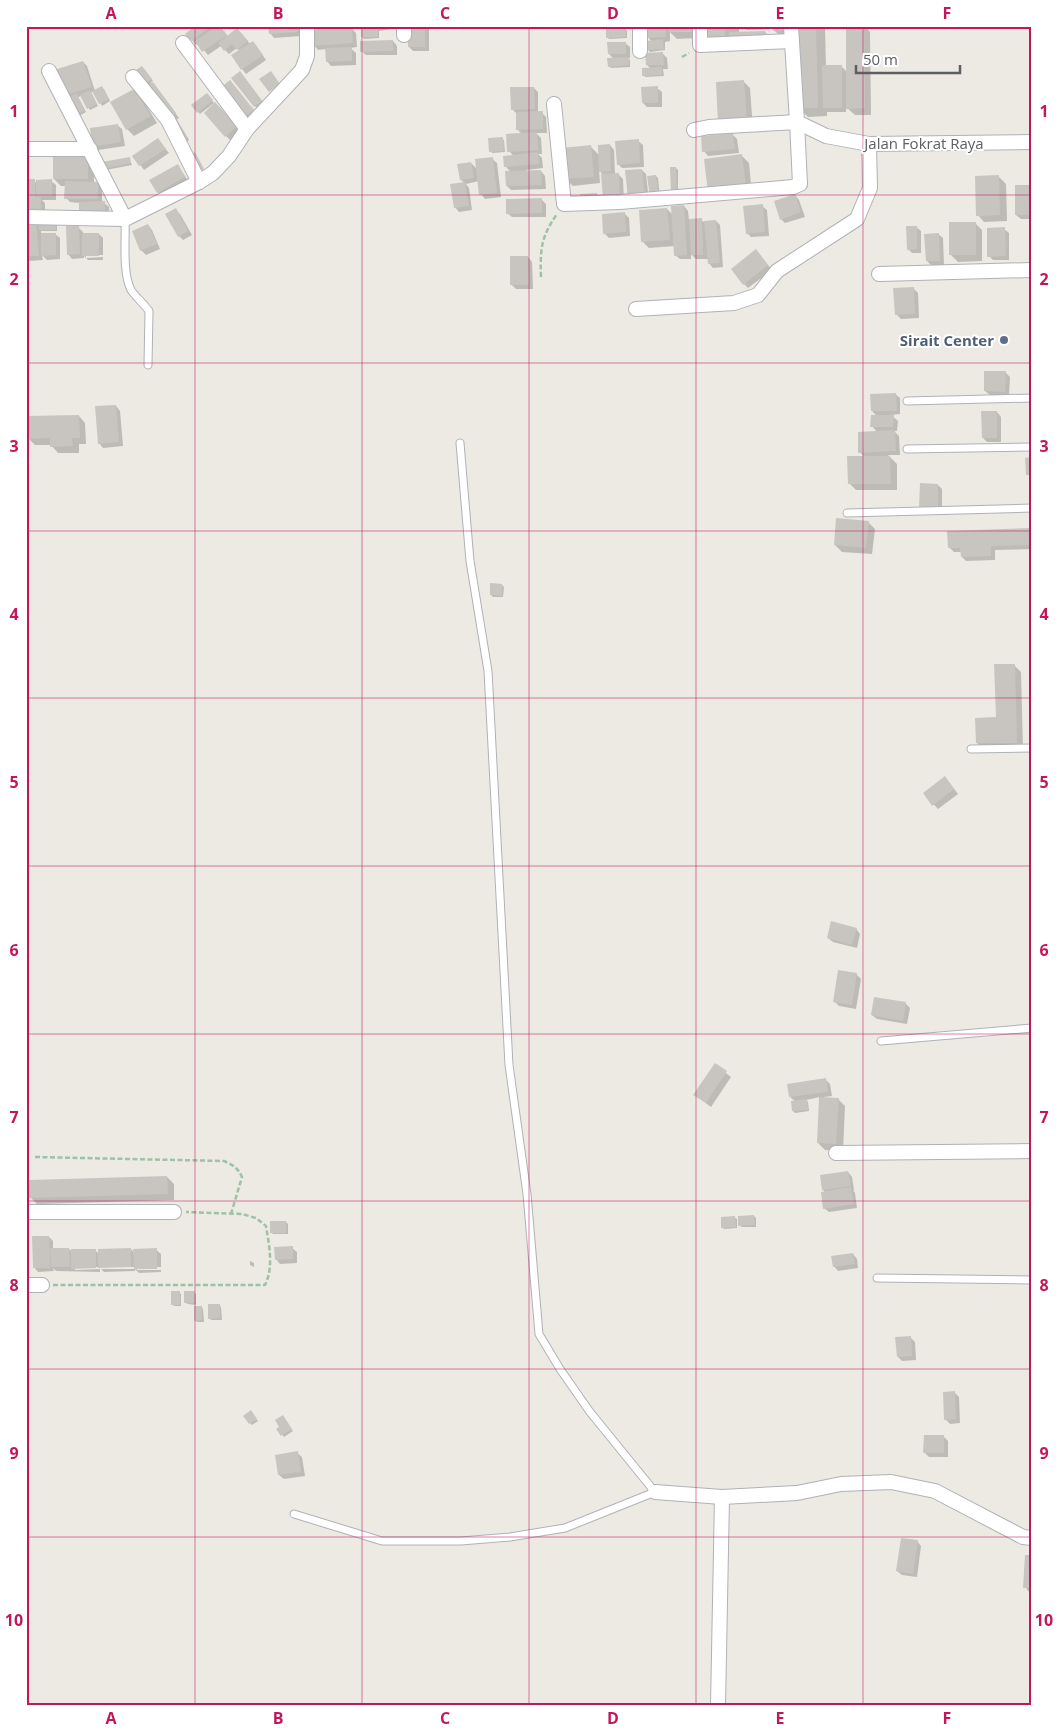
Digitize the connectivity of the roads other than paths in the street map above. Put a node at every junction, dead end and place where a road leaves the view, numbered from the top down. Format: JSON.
{"nodes":[{"id":1,"x":307,"y":26,"type":"edge"},
{"id":2,"x":640,"y":26,"type":"edge"},
{"id":3,"x":700,"y":26,"type":"edge"},
{"id":4,"x":791,"y":26,"type":"edge"},
{"id":5,"x":792,"y":41,"type":"junction"},
{"id":6,"x":184,"y":43,"type":"dead end"},
{"id":7,"x":640,"y":52,"type":"dead end"},
{"id":8,"x":49,"y":71,"type":"dead end"},
{"id":9,"x":133,"y":77,"type":"dead end"},
{"id":10,"x":554,"y":104,"type":"dead end"},
{"id":11,"x":797,"y":122,"type":"junction"},
{"id":12,"x":247,"y":129,"type":"junction"},
{"id":13,"x":694,"y":130,"type":"dead end"},
{"id":14,"x":1032,"y":142,"type":"edge"},
{"id":15,"x":869,"y":144,"type":"junction"},
{"id":16,"x":26,"y":149,"type":"edge"},
{"id":17,"x":90,"y":149,"type":"junction"},
{"id":18,"x":199,"y":182,"type":"junction"},
{"id":19,"x":26,"y":217,"type":"edge"},
{"id":20,"x":125,"y":219,"type":"junction"},
{"id":21,"x":1032,"y":270,"type":"edge"},
{"id":22,"x":879,"y":274,"type":"dead end"},
{"id":23,"x":636,"y":309,"type":"dead end"},
{"id":24,"x":148,"y":365,"type":"dead end"},
{"id":25,"x":1032,"y":398,"type":"edge"},
{"id":26,"x":907,"y":402,"type":"dead end"},
{"id":27,"x":460,"y":443,"type":"dead end"},
{"id":28,"x":1032,"y":447,"type":"edge"},
{"id":29,"x":907,"y":449,"type":"dead end"},
{"id":30,"x":1032,"y":508,"type":"edge"},
{"id":31,"x":847,"y":513,"type":"dead end"},
{"id":32,"x":1032,"y":748,"type":"edge"},
{"id":33,"x":971,"y":749,"type":"dead end"},
{"id":34,"x":1032,"y":1028,"type":"edge"},
{"id":35,"x":881,"y":1041,"type":"dead end"},
{"id":36,"x":1032,"y":1150,"type":"edge"},
{"id":37,"x":836,"y":1153,"type":"dead end"},
{"id":38,"x":26,"y":1212,"type":"edge"},
{"id":39,"x":174,"y":1212,"type":"road end"},
{"id":40,"x":877,"y":1278,"type":"dead end"},
{"id":41,"x":1032,"y":1280,"type":"edge"},
{"id":42,"x":26,"y":1285,"type":"edge"},
{"id":43,"x":42,"y":1285,"type":"road end"},
{"id":44,"x":655,"y":1492,"type":"junction"},
{"id":45,"x":722,"y":1497,"type":"junction"},
{"id":46,"x":294,"y":1514,"type":"dead end"},
{"id":47,"x":1032,"y":1538,"type":"edge"},
{"id":48,"x":718,"y":1706,"type":"edge"}],
"edges":[{"from":1,"to":12,"type":"street"},
{"from":2,"to":7,"type":"street"},
{"from":3,"to":5,"type":"street"},
{"from":4,"to":5,"type":"street"},
{"from":5,"to":11,"type":"street"},
{"from":6,"to":12,"type":"street"},
{"from":8,"to":17,"type":"street"},
{"from":9,"to":18,"type":"street"},
{"from":10,"to":11,"type":"street"},
{"from":11,"to":13,"type":"street"},
{"from":11,"to":15,"type":"street","name":"Jalan Fokrat Raya"},
{"from":12,"to":18,"type":"street"},
{"from":14,"to":15,"type":"street","name":"Jalan Fokrat Raya"},
{"from":15,"to":23,"type":"street"},
{"from":16,"to":17,"type":"street"},
{"from":17,"to":20,"type":"street"},
{"from":18,"to":20,"type":"street"},
{"from":19,"to":20,"type":"street"},
{"from":20,"to":24,"type":"lane"},
{"from":21,"to":22,"type":"street"},
{"from":25,"to":26,"type":"lane"},
{"from":27,"to":44,"type":"lane"},
{"from":28,"to":29,"type":"lane"},
{"from":30,"to":31,"type":"lane"},
{"from":32,"to":33,"type":"lane"},
{"from":34,"to":35,"type":"lane"},
{"from":36,"to":37,"type":"street"},
{"from":38,"to":39,"type":"street"},
{"from":40,"to":41,"type":"lane"},
{"from":42,"to":43,"type":"street"},
{"from":44,"to":45,"type":"street"},
{"from":44,"to":46,"type":"lane"},
{"from":45,"to":47,"type":"street"},
{"from":45,"to":48,"type":"street"}]}
